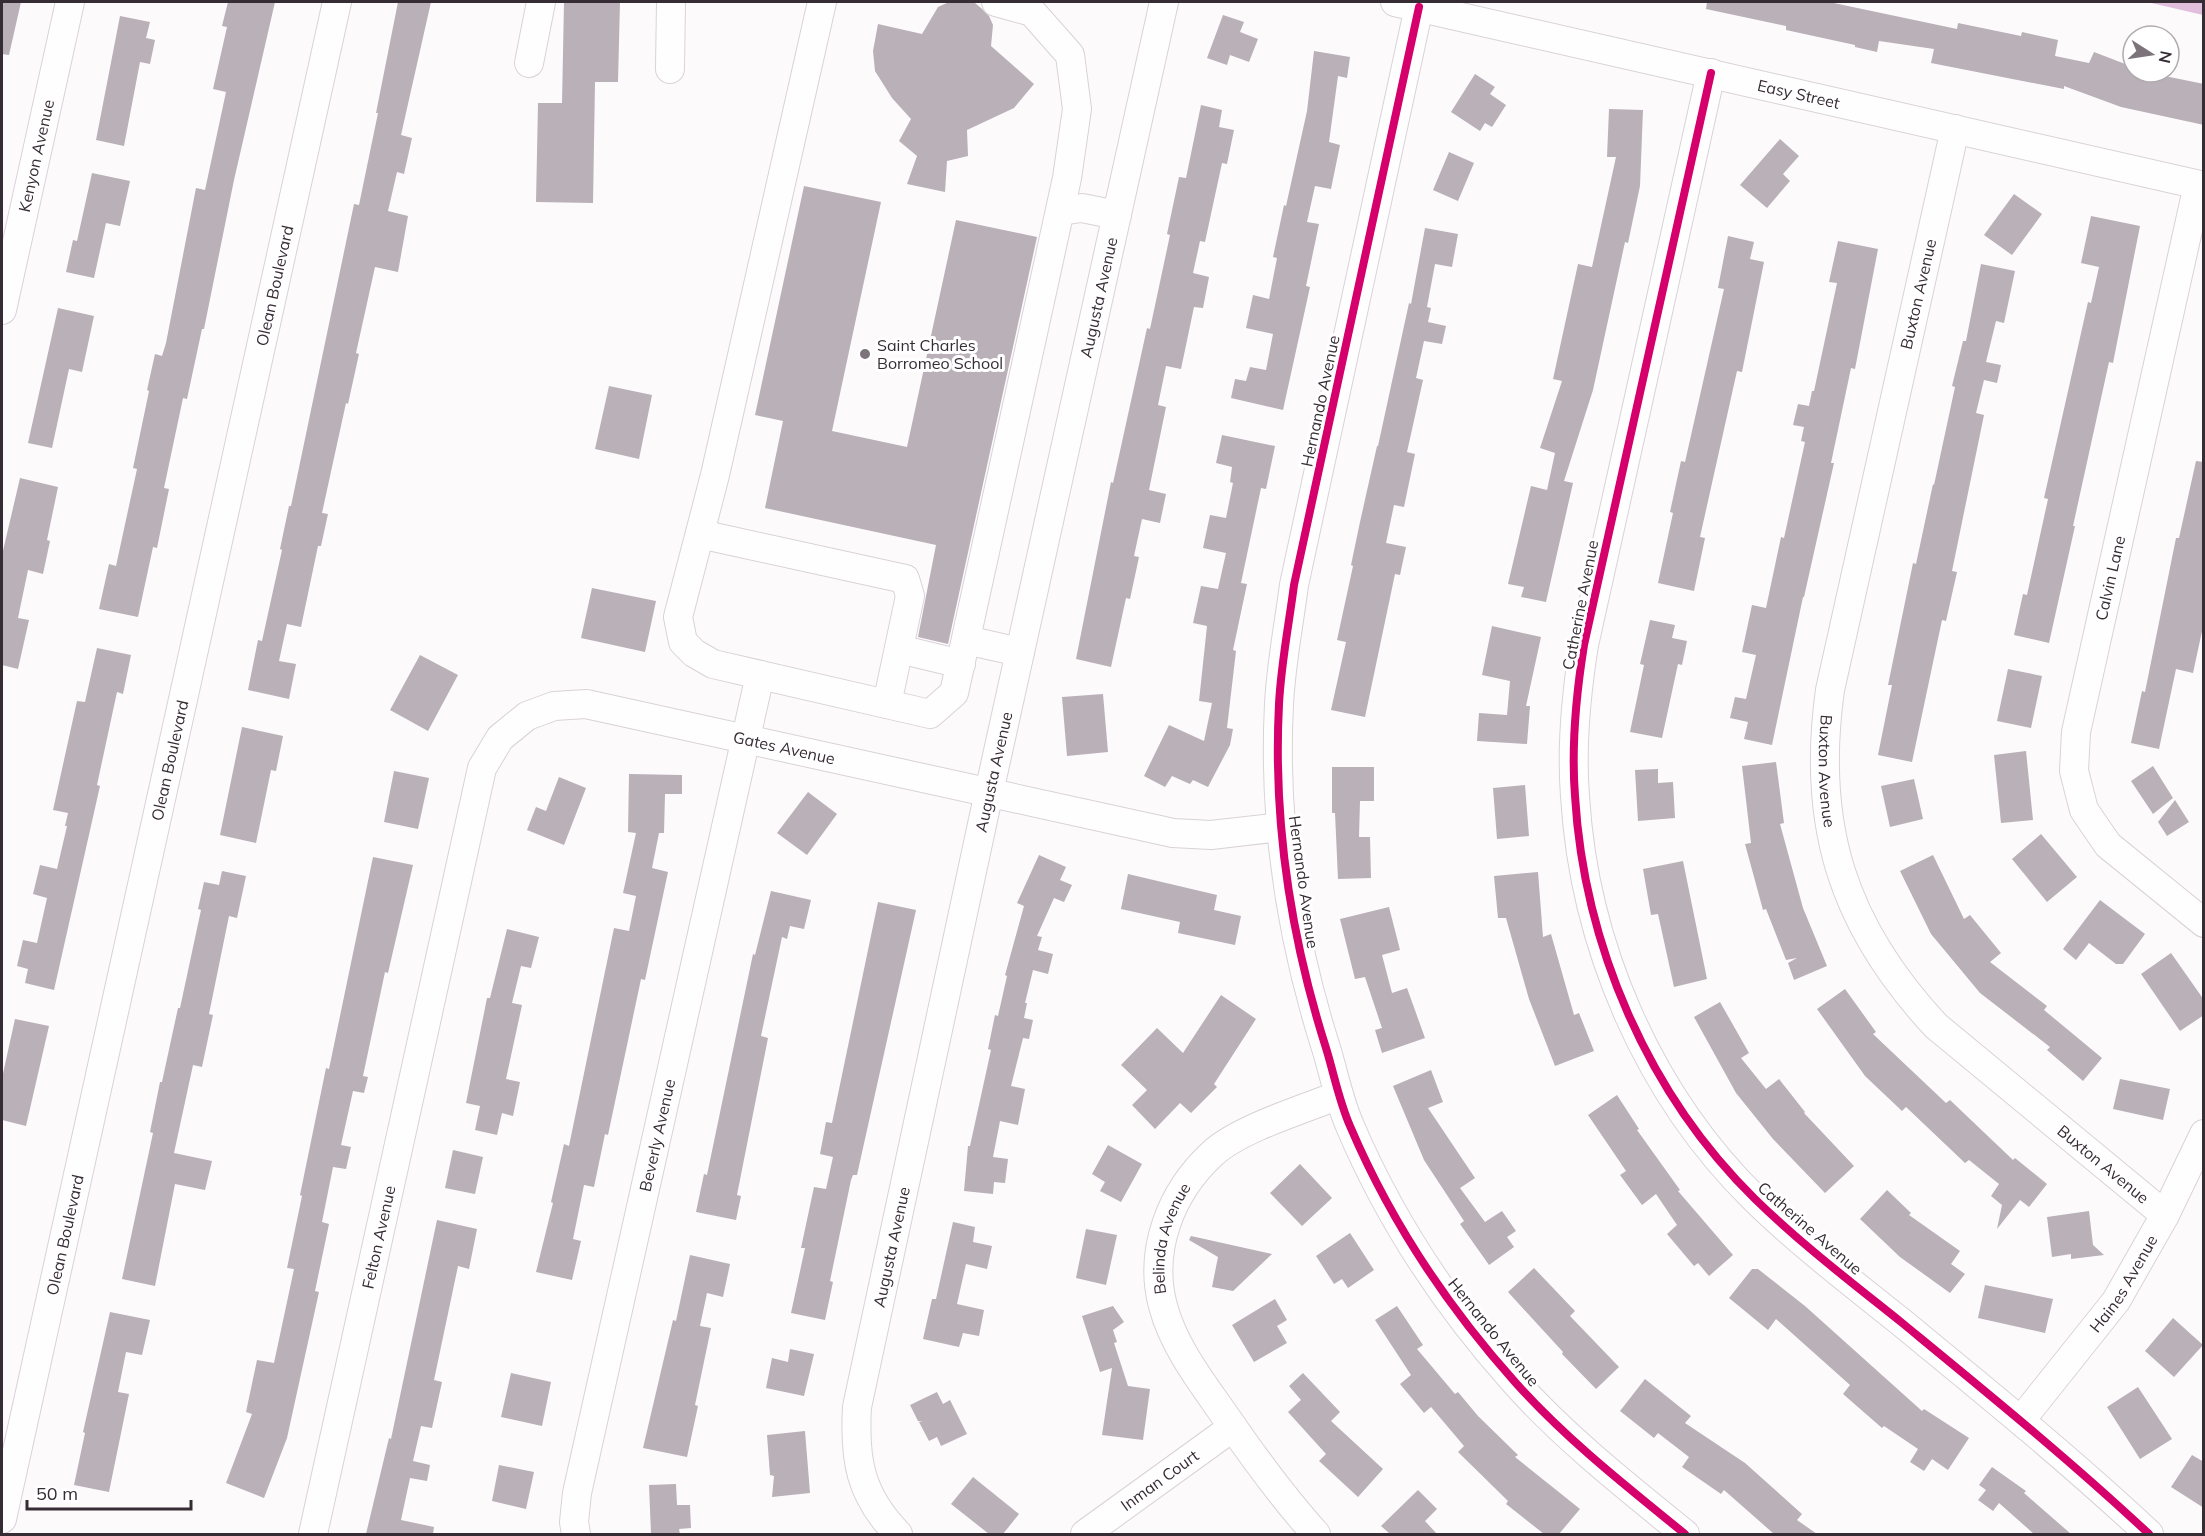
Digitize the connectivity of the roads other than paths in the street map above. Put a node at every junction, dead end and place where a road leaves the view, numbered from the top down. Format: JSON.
{"nodes":[{"id":1,"x":70,"y":2,"type":"edge"},
{"id":2,"x":337,"y":2,"type":"edge"},
{"id":3,"x":541,"y":2,"type":"edge"},
{"id":4,"x":671,"y":2,"type":"edge"},
{"id":5,"x":822,"y":2,"type":"edge"},
{"id":6,"x":996,"y":2,"type":"edge"},
{"id":7,"x":1164,"y":2,"type":"edge"},
{"id":8,"x":1407,"y":4,"type":"edge"},
{"id":9,"x":529,"y":63,"type":"dead end"},
{"id":10,"x":670,"y":69,"type":"dead end"},
{"id":11,"x":1711,"y":73,"type":"junction"},
{"id":12,"x":1955,"y":129,"type":"junction"},
{"id":13,"x":2201,"y":185,"type":"edge"},
{"id":14,"x":1060,"y":211,"type":"junction"},
{"id":15,"x":1116,"y":215,"type":"junction"},
{"id":16,"x":2,"y":310,"type":"edge"},
{"id":17,"x":700,"y":534,"type":"junction"},
{"id":18,"x":899,"y":649,"type":"junction"},
{"id":19,"x":963,"y":652,"type":"junction"},
{"id":20,"x":1020,"y":652,"type":"junction"},
{"id":21,"x":760,"y":675,"type":"junction"},
{"id":22,"x":887,"y":704,"type":"junction"},
{"id":23,"x":745,"y":738,"type":"junction"},
{"id":24,"x":990,"y":792,"type":"junction"},
{"id":25,"x":1281,"y":827,"type":"junction"},
{"id":26,"x":2204,"y":923,"type":"edge"},
{"id":27,"x":445,"y":939,"type":"joint"},
{"id":28,"x":1339,"y":1095,"type":"junction"},
{"id":29,"x":2204,"y":1134,"type":"edge"},
{"id":30,"x":2165,"y":1215,"type":"junction"},
{"id":31,"x":2021,"y":1420,"type":"junction"},
{"id":32,"x":1233,"y":1427,"type":"junction"},
{"id":33,"x":9,"y":1451,"type":"edge"},
{"id":34,"x":2,"y":1519,"type":"edge"},
{"id":35,"x":313,"y":1534,"type":"edge"},
{"id":36,"x":576,"y":1534,"type":"edge"},
{"id":37,"x":898,"y":1534,"type":"edge"},
{"id":38,"x":1085,"y":1534,"type":"edge"},
{"id":39,"x":1316,"y":1534,"type":"edge"},
{"id":40,"x":1685,"y":1534,"type":"edge"},
{"id":41,"x":2149,"y":1534,"type":"edge"}],
"edges":[{"from":1,"to":16,"type":"street","name":"Kenyon Avenue"},
{"from":2,"to":33,"type":"street","name":"Olean Boulevard"},
{"from":3,"to":9,"type":"street"},
{"from":4,"to":10,"type":"street"},
{"from":5,"to":17,"type":"street"},
{"from":6,"to":14,"type":"street"},
{"from":7,"to":15,"type":"street","name":"Augusta Avenue"},
{"from":8,"to":11,"type":"street","name":"Easy Street"},
{"from":8,"to":25,"type":"street","name":"Hernando Avenue"},
{"from":11,"to":12,"type":"street","name":"Easy Street"},
{"from":11,"to":31,"type":"street","name":"Catherine Avenue"},
{"from":12,"to":13,"type":"street","name":"Easy Street"},
{"from":12,"to":30,"type":"street","name":"Buxton Avenue"},
{"from":13,"to":26,"type":"street","name":"Calvin Lane"},
{"from":14,"to":15,"type":"street"},
{"from":14,"to":19,"type":"street"},
{"from":15,"to":20,"type":"street","name":"Augusta Avenue"},
{"from":17,"to":18,"type":"street"},
{"from":17,"to":21,"type":"street"},
{"from":18,"to":19,"type":"street"},
{"from":18,"to":22,"type":"street"},
{"from":19,"to":20,"type":"street"},
{"from":19,"to":22,"type":"street"},
{"from":20,"to":24,"type":"street","name":"Augusta Avenue"},
{"from":21,"to":22,"type":"street"},
{"from":21,"to":23,"type":"street","name":"Beverly Avenue"},
{"from":23,"to":24,"type":"street","name":"Gates Avenue"},
{"from":23,"to":27,"type":"street","name":"Gates Avenue"},
{"from":23,"to":36,"type":"street","name":"Beverly Avenue"},
{"from":24,"to":25,"type":"street","name":"Gates Avenue"},
{"from":24,"to":37,"type":"street","name":"Augusta Avenue"},
{"from":25,"to":28,"type":"street","name":"Hernando Avenue"},
{"from":27,"to":35,"type":"street","name":"Felton Avenue"},
{"from":28,"to":32,"type":"street","name":"Belinda Avenue"},
{"from":28,"to":40,"type":"street","name":"Hernando Avenue"},
{"from":29,"to":30,"type":"street","name":"Haines Avenue"},
{"from":30,"to":31,"type":"street","name":"Haines Avenue"},
{"from":31,"to":41,"type":"street","name":"Catherine Avenue"},
{"from":32,"to":38,"type":"street","name":"Inman Court"},
{"from":32,"to":39,"type":"street","name":"Belinda Avenue"},
{"from":33,"to":34,"type":"street","name":"Olean Boulevard"}]}
